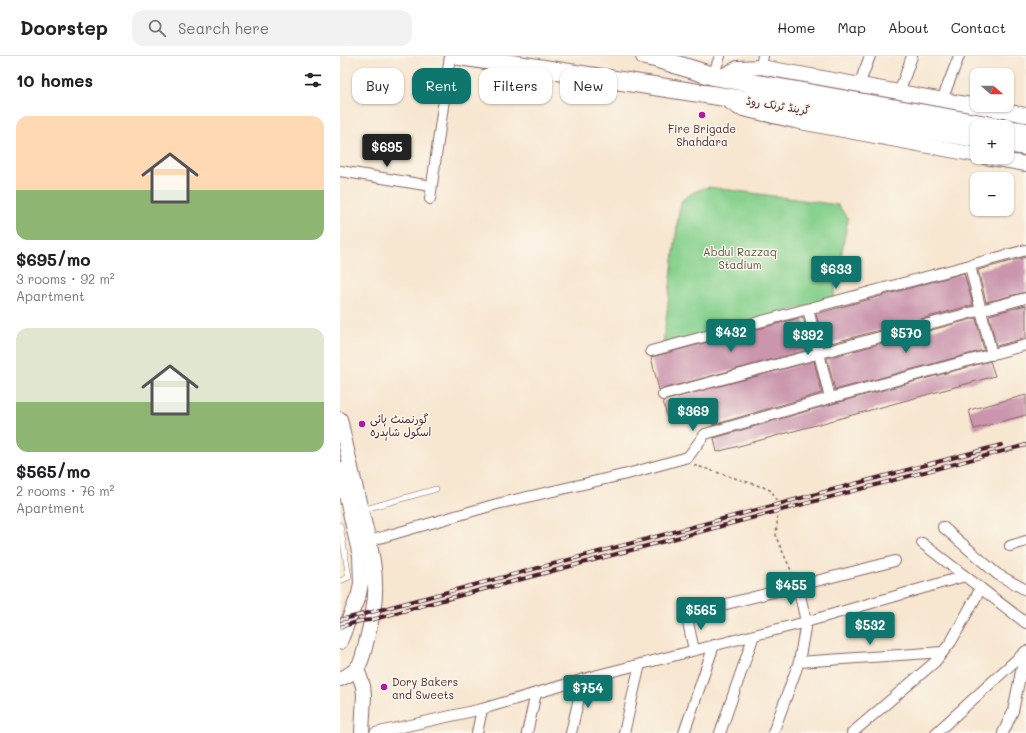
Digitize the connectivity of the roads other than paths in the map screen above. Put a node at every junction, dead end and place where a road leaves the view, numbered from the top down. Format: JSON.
{"nodes":[{"id":1,"x":450,"y":56,"type":"edge"},
{"id":2,"x":460,"y":56,"type":"edge"},
{"id":3,"x":645,"y":56,"type":"edge"},
{"id":4,"x":720,"y":56,"type":"edge"},
{"id":5,"x":870,"y":56,"type":"edge"},
{"id":6,"x":912,"y":56,"type":"edge"},
{"id":7,"x":959,"y":56,"type":"edge"},
{"id":8,"x":762,"y":62,"type":"edge"},
{"id":9,"x":716,"y":77,"type":"junction"},
{"id":10,"x":859,"y":85,"type":"junction"},
{"id":11,"x":899,"y":93,"type":"junction"},
{"id":12,"x":725,"y":97,"type":"junction"},
{"id":13,"x":942,"y":100,"type":"junction"},
{"id":14,"x":1026,"y":115,"type":"edge"},
{"id":15,"x":970,"y":122,"type":"edge"},
{"id":16,"x":1014,"y":130,"type":"edge"},
{"id":17,"x":1026,"y":132,"type":"edge"},
{"id":18,"x":970,"y":137,"type":"edge"},
{"id":19,"x":1014,"y":144,"type":"edge"},
{"id":20,"x":1026,"y":146,"type":"edge"},
{"id":21,"x":970,"y":155,"type":"edge"},
{"id":22,"x":1014,"y":162,"type":"edge"},
{"id":23,"x":1026,"y":164,"type":"edge"},
{"id":24,"x":340,"y":171,"type":"edge"},
{"id":25,"x":431,"y":186,"type":"junction"},
{"id":26,"x":430,"y":199,"type":"dead end"},
{"id":27,"x":1026,"y":250,"type":"edge"},
{"id":28,"x":970,"y":266,"type":"junction"},
{"id":29,"x":1026,"y":298,"type":"edge"},
{"id":30,"x":808,"y":309,"type":"junction"},
{"id":31,"x":980,"y":310,"type":"junction"},
{"id":32,"x":1026,"y":345,"type":"edge"},
{"id":33,"x":651,"y":351,"type":"dead end"},
{"id":34,"x":818,"y":353,"type":"junction"},
{"id":35,"x":992,"y":355,"type":"junction"},
{"id":36,"x":663,"y":395,"type":"dead end"},
{"id":37,"x":830,"y":398,"type":"junction"},
{"id":38,"x":340,"y":419,"type":"edge"},
{"id":39,"x":340,"y":469,"type":"edge"},
{"id":40,"x":436,"y":489,"type":"dead end"},
{"id":41,"x":361,"y":510,"type":"junction"},
{"id":42,"x":340,"y":525,"type":"edge"},
{"id":43,"x":943,"y":527,"type":"dead end"},
{"id":44,"x":369,"y":541,"type":"junction"},
{"id":45,"x":1026,"y":541,"type":"edge"},
{"id":46,"x":922,"y":543,"type":"dead end"},
{"id":47,"x":1010,"y":546,"type":"dead end"},
{"id":48,"x":895,"y":561,"type":"dead end"},
{"id":49,"x":965,"y":576,"type":"junction"},
{"id":50,"x":340,"y":581,"type":"edge"},
{"id":51,"x":798,"y":586,"type":"junction"},
{"id":52,"x":981,"y":588,"type":"junction"},
{"id":53,"x":1026,"y":590,"type":"edge"},
{"id":54,"x":806,"y":622,"type":"junction"},
{"id":55,"x":1026,"y":623,"type":"edge"},
{"id":56,"x":754,"y":635,"type":"junction"},
{"id":57,"x":340,"y":642,"type":"edge"},
{"id":58,"x":714,"y":645,"type":"junction"},
{"id":59,"x":694,"y":650,"type":"junction"},
{"id":60,"x":1026,"y":651,"type":"edge"},
{"id":61,"x":943,"y":652,"type":"junction"},
{"id":62,"x":799,"y":662,"type":"junction"},
{"id":63,"x":640,"y":664,"type":"junction"},
{"id":64,"x":357,"y":669,"type":"junction"},
{"id":65,"x":340,"y":679,"type":"edge"},
{"id":66,"x":583,"y":680,"type":"junction"},
{"id":67,"x":536,"y":693,"type":"junction"},
{"id":68,"x":482,"y":709,"type":"junction"},
{"id":69,"x":362,"y":733,"type":"edge"},
{"id":70,"x":375,"y":733,"type":"edge"},
{"id":71,"x":477,"y":733,"type":"edge"},
{"id":72,"x":527,"y":733,"type":"edge"},
{"id":73,"x":571,"y":733,"type":"edge"},
{"id":74,"x":624,"y":733,"type":"edge"},
{"id":75,"x":684,"y":733,"type":"edge"},
{"id":76,"x":720,"y":733,"type":"edge"},
{"id":77,"x":773,"y":733,"type":"edge"},
{"id":78,"x":852,"y":733,"type":"edge"},
{"id":79,"x":936,"y":733,"type":"edge"},
{"id":80,"x":1003,"y":733,"type":"edge"}],
"edges":[{"from":1,"to":25,"type":"street"},
{"from":2,"to":12,"type":"highway","name":"گرینڈ ٹرنک روڈ"},
{"from":3,"to":9,"type":"highway","name":"گرینڈ ٹرنک روڈ"},
{"from":4,"to":9,"type":"street"},
{"from":5,"to":10,"type":"street"},
{"from":6,"to":11,"type":"street"},
{"from":7,"to":13,"type":"street"},
{"from":8,"to":9,"type":"street"},
{"from":8,"to":10,"type":"street"},
{"from":9,"to":15,"type":"highway","name":"گرینڈ ٹرنک روڈ"},
{"from":10,"to":11,"type":"street"},
{"from":11,"to":13,"type":"street"},
{"from":12,"to":18,"type":"highway","name":"گرینڈ ٹرنک روڈ"},
{"from":12,"to":21,"type":"street"},
{"from":13,"to":14,"type":"street"},
{"from":16,"to":17,"type":"highway"},
{"from":19,"to":20,"type":"highway"},
{"from":22,"to":23,"type":"street"},
{"from":24,"to":25,"type":"street"},
{"from":25,"to":26,"type":"street"},
{"from":27,"to":28,"type":"street"},
{"from":28,"to":30,"type":"street"},
{"from":28,"to":31,"type":"street"},
{"from":29,"to":31,"type":"street"},
{"from":30,"to":33,"type":"street"},
{"from":30,"to":34,"type":"street"},
{"from":31,"to":34,"type":"street"},
{"from":31,"to":35,"type":"street"},
{"from":32,"to":35,"type":"street"},
{"from":34,"to":36,"type":"street"},
{"from":34,"to":37,"type":"street"},
{"from":35,"to":37,"type":"street"},
{"from":37,"to":44,"type":"street"},
{"from":38,"to":41,"type":"street"},
{"from":39,"to":57,"type":"street"},
{"from":40,"to":41,"type":"lane"},
{"from":41,"to":44,"type":"street"},
{"from":42,"to":50,"type":"lane"},
{"from":43,"to":53,"type":"street"},
{"from":44,"to":64,"type":"street"},
{"from":45,"to":47,"type":"street"},
{"from":46,"to":49,"type":"street"},
{"from":48,"to":51,"type":"street"},
{"from":49,"to":52,"type":"street"},
{"from":49,"to":54,"type":"street"},
{"from":51,"to":54,"type":"street"},
{"from":51,"to":59,"type":"street"},
{"from":52,"to":55,"type":"street"},
{"from":52,"to":61,"type":"street"},
{"from":54,"to":56,"type":"street"},
{"from":54,"to":62,"type":"street"},
{"from":56,"to":58,"type":"street"},
{"from":56,"to":76,"type":"street"},
{"from":58,"to":59,"type":"street"},
{"from":58,"to":75,"type":"street"},
{"from":59,"to":63,"type":"street"},
{"from":60,"to":79,"type":"street"},
{"from":60,"to":80,"type":"street"},
{"from":61,"to":62,"type":"street"},
{"from":61,"to":78,"type":"street"},
{"from":62,"to":77,"type":"street"},
{"from":63,"to":66,"type":"street"},
{"from":63,"to":74,"type":"street"},
{"from":64,"to":65,"type":"street"},
{"from":64,"to":69,"type":"street"},
{"from":66,"to":67,"type":"street"},
{"from":66,"to":73,"type":"street"},
{"from":67,"to":68,"type":"street"},
{"from":67,"to":72,"type":"street"},
{"from":68,"to":70,"type":"street"},
{"from":68,"to":71,"type":"street"}]}
